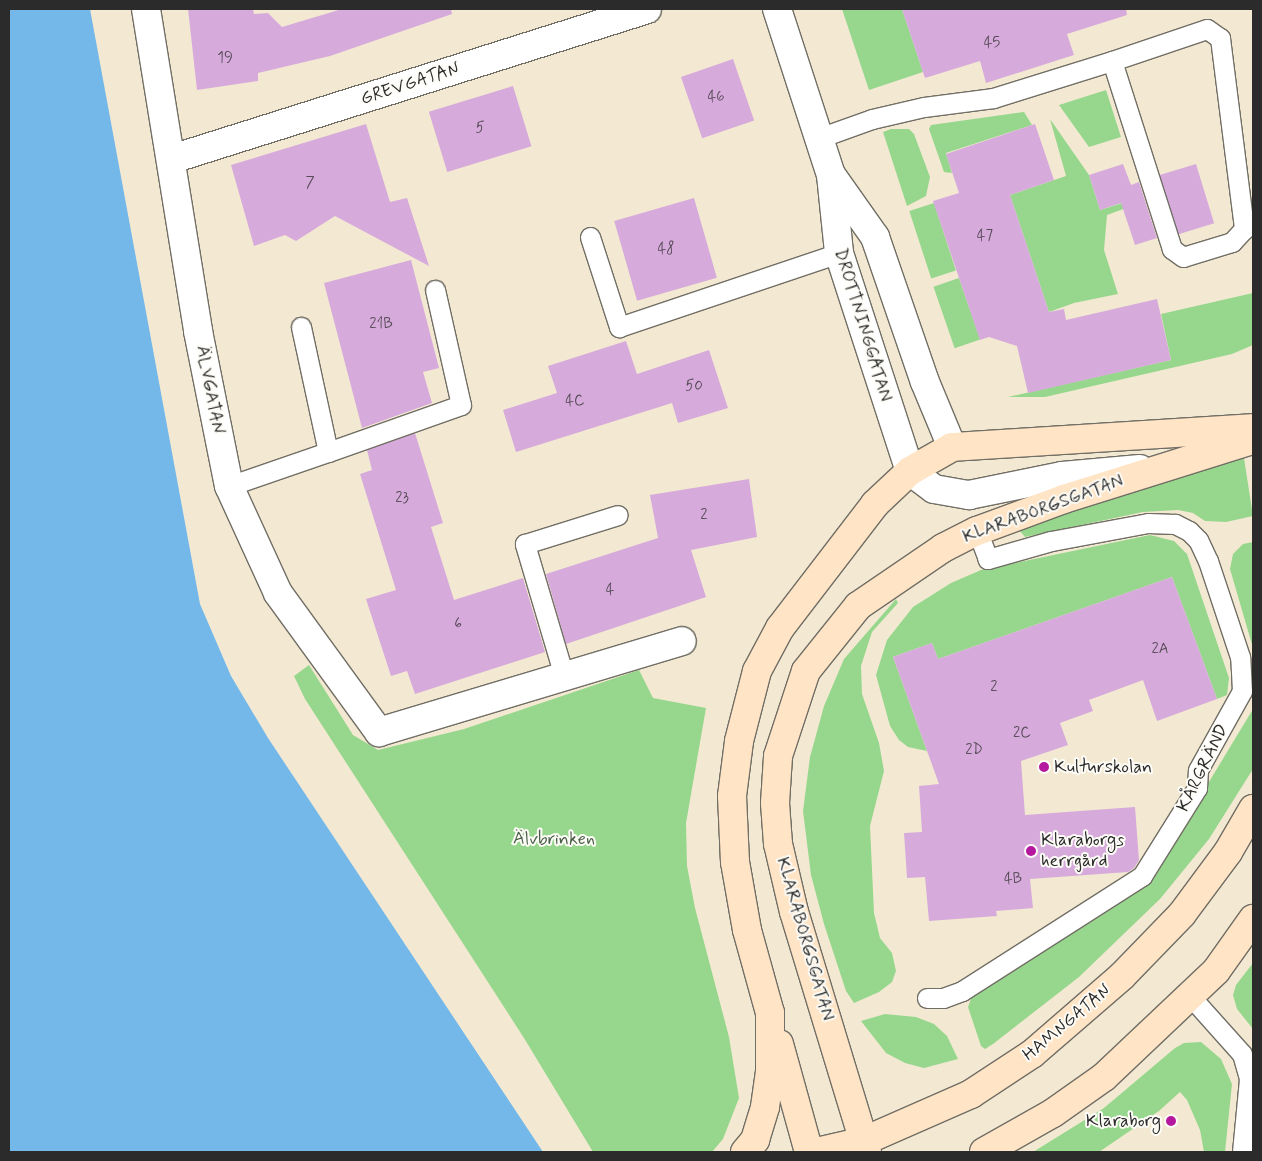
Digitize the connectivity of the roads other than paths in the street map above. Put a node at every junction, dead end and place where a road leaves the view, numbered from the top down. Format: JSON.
{"nodes":[{"id":1,"x":146,"y":9,"type":"edge"},
{"id":2,"x":647,"y":9,"type":"edge"},
{"id":3,"x":777,"y":9,"type":"edge"},
{"id":4,"x":1112,"y":61,"type":"junction"},
{"id":5,"x":819,"y":138,"type":"junction"},
{"id":6,"x":172,"y":159,"type":"junction"},
{"id":7,"x":831,"y":176,"type":"junction"},
{"id":8,"x":590,"y":237,"type":"dead end"},
{"id":9,"x":838,"y":253,"type":"junction"},
{"id":10,"x":435,"y":290,"type":"dead end"},
{"id":11,"x":301,"y":327,"type":"dead end"},
{"id":12,"x":1253,"y":428,"type":"edge"},
{"id":13,"x":1253,"y":439,"type":"edge"},
{"id":14,"x":952,"y":447,"type":"junction"},
{"id":15,"x":328,"y":452,"type":"junction"},
{"id":16,"x":1154,"y":468,"type":"junction"},
{"id":17,"x":910,"y":471,"type":"junction"},
{"id":18,"x":229,"y":486,"type":"junction"},
{"id":19,"x":618,"y":515,"type":"dead end"},
{"id":20,"x":976,"y":531,"type":"junction"},
{"id":21,"x":682,"y":641,"type":"dead end"},
{"id":22,"x":564,"y":676,"type":"junction"},
{"id":23,"x":1253,"y":809,"type":"edge"},
{"id":24,"x":1253,"y":919,"type":"edge"},
{"id":25,"x":1191,"y":997,"type":"junction"},
{"id":26,"x":927,"y":998,"type":"dead end"},
{"id":27,"x":770,"y":1013,"type":"junction"},
{"id":28,"x":863,"y":1149,"type":"edge"},
{"id":29,"x":745,"y":1152,"type":"edge"},
{"id":30,"x":809,"y":1152,"type":"edge"},
{"id":31,"x":817,"y":1152,"type":"edge"},
{"id":32,"x":984,"y":1152,"type":"edge"},
{"id":33,"x":1242,"y":1152,"type":"edge"}],
"edges":[{"from":1,"to":6,"type":"street","name":"ÄLVGATAN"},
{"from":2,"to":6,"type":"street","name":"GREVGATAN"},
{"from":3,"to":5,"type":"street","name":"DROTTNINGGATAN"},
{"from":4,"to":4,"type":"lane"},
{"from":4,"to":5,"type":"lane"},
{"from":5,"to":7,"type":"street","name":"DROTTNINGGATAN"},
{"from":6,"to":18,"type":"street","name":"ÄLVGATAN"},
{"from":7,"to":9,"type":"street","name":"DROTTNINGGATAN"},
{"from":7,"to":14,"type":"street","name":"DROTTNINGGATAN"},
{"from":8,"to":9,"type":"lane"},
{"from":9,"to":17,"type":"street","name":"DROTTNINGGATAN"},
{"from":10,"to":15,"type":"lane"},
{"from":11,"to":15,"type":"lane"},
{"from":12,"to":14,"type":"street"},
{"from":13,"to":16,"type":"street","name":"KLARABORGSGATAN"},
{"from":14,"to":17,"type":"street"},
{"from":15,"to":18,"type":"lane"},
{"from":16,"to":17,"type":"street"},
{"from":16,"to":20,"type":"street","name":"KLARABORGSGATAN"},
{"from":17,"to":27,"type":"street"},
{"from":18,"to":22,"type":"street","name":"ÄLVGATAN"},
{"from":19,"to":22,"type":"lane"},
{"from":20,"to":26,"type":"lane","name":"KÅRGRÄND"},
{"from":20,"to":28,"type":"street","name":"KLARABORGSGATAN"},
{"from":21,"to":22,"type":"street"},
{"from":23,"to":28,"type":"street","name":"HAMNGATAN"},
{"from":24,"to":25,"type":"street"},
{"from":25,"to":32,"type":"street"},
{"from":25,"to":33,"type":"lane"},
{"from":27,"to":29,"type":"street"},
{"from":27,"to":30,"type":"street"},
{"from":28,"to":31,"type":"street","name":"HAMNGATAN"}]}
